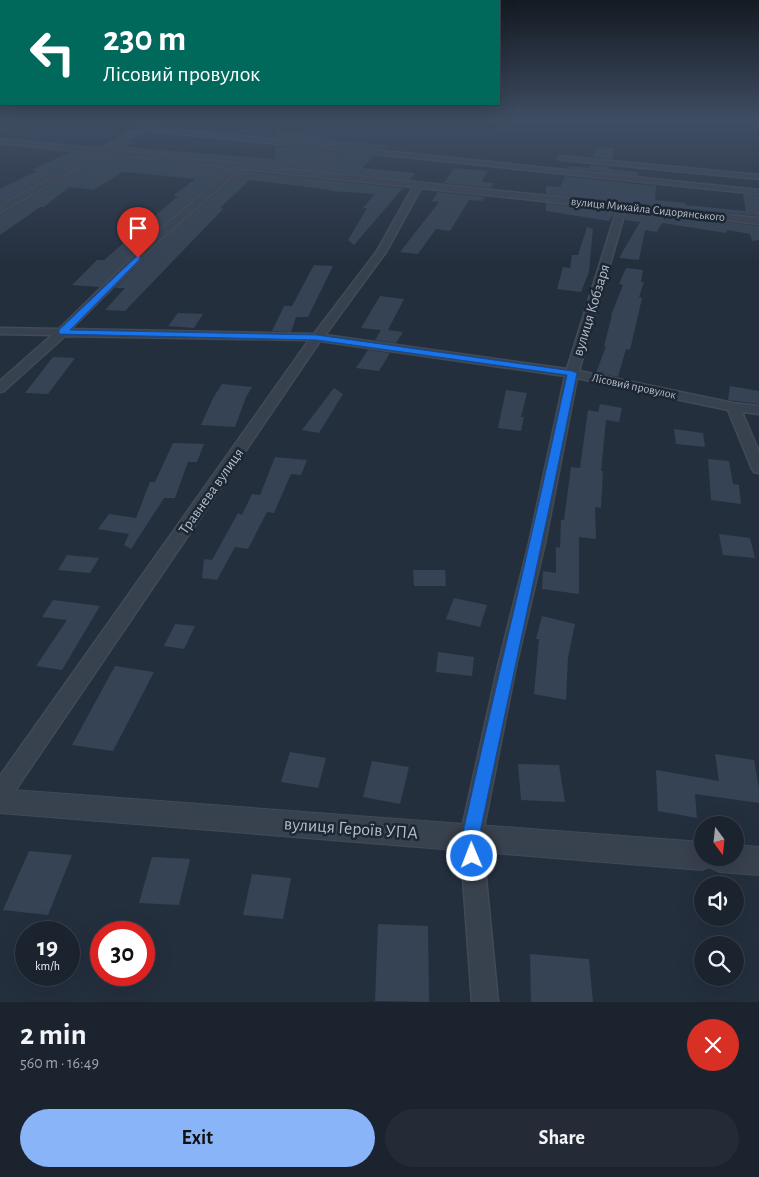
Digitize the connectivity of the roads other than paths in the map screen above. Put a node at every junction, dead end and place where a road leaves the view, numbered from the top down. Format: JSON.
{"nodes":[{"id":1,"x":74,"y":168,"type":"edge"},
{"id":2,"x":237,"y":168,"type":"edge"},
{"id":3,"x":255,"y":168,"type":"edge"},
{"id":4,"x":525,"y":168,"type":"edge"},
{"id":5,"x":663,"y":168,"type":"edge"},
{"id":6,"x":759,"y":177,"type":"edge"},
{"id":7,"x":418,"y":186,"type":"junction"},
{"id":8,"x":759,"y":192,"type":"edge"},
{"id":9,"x":622,"y":207,"type":"junction"},
{"id":10,"x":0,"y":210,"type":"edge"},
{"id":11,"x":759,"y":222,"type":"edge"},
{"id":12,"x":0,"y":331,"type":"edge"},
{"id":13,"x":62,"y":332,"type":"junction"},
{"id":14,"x":317,"y":338,"type":"junction"},
{"id":15,"x":572,"y":373,"type":"junction"},
{"id":16,"x":0,"y":388,"type":"edge"},
{"id":17,"x":733,"y":407,"type":"junction"},
{"id":18,"x":759,"y":410,"type":"edge"},
{"id":19,"x":759,"y":469,"type":"edge"},
{"id":20,"x":0,"y":794,"type":"edge"},
{"id":21,"x":0,"y":801,"type":"edge"},
{"id":22,"x":470,"y":837,"type":"junction"},
{"id":23,"x":694,"y":855,"type":"edge"},
{"id":24,"x":744,"y":860,"type":"edge"},
{"id":25,"x":759,"y":861,"type":"edge"},
{"id":26,"x":485,"y":1002,"type":"edge"}],
"edges":[{"from":1,"to":10,"type":"street"},
{"from":2,"to":13,"type":"street"},
{"from":3,"to":7,"type":"street","name":"вулиця Михайла Сидорянського"},
{"from":4,"to":8,"type":"street"},
{"from":5,"to":6,"type":"street"},
{"from":7,"to":9,"type":"street","name":"вулиця Михайла Сидорянського"},
{"from":7,"to":14,"type":"street","name":"Травнева вулиця"},
{"from":9,"to":11,"type":"street","name":"вулиця Михайла Сидорянського"},
{"from":9,"to":15,"type":"street","name":"вулиця Кобзаря"},
{"from":12,"to":13,"type":"street","name":"Лісовий провулок"},
{"from":13,"to":14,"type":"street","name":"Лісовий провулок"},
{"from":13,"to":16,"type":"street"},
{"from":14,"to":15,"type":"street","name":"Лісовий провулок"},
{"from":14,"to":20,"type":"street","name":"Травнева вулиця"},
{"from":15,"to":17,"type":"street","name":"Лісовий провулок"},
{"from":15,"to":22,"type":"street","name":"вулиця Кобзаря"},
{"from":17,"to":18,"type":"street","name":"Лісовий провулок"},
{"from":17,"to":19,"type":"street"},
{"from":21,"to":22,"type":"street","name":"вулиця Героїв УПА"},
{"from":22,"to":23,"type":"street","name":"вулиця Героїв УПА"},
{"from":22,"to":26,"type":"street","name":"вулиця Кобзаря"},
{"from":24,"to":25,"type":"street"}]}
